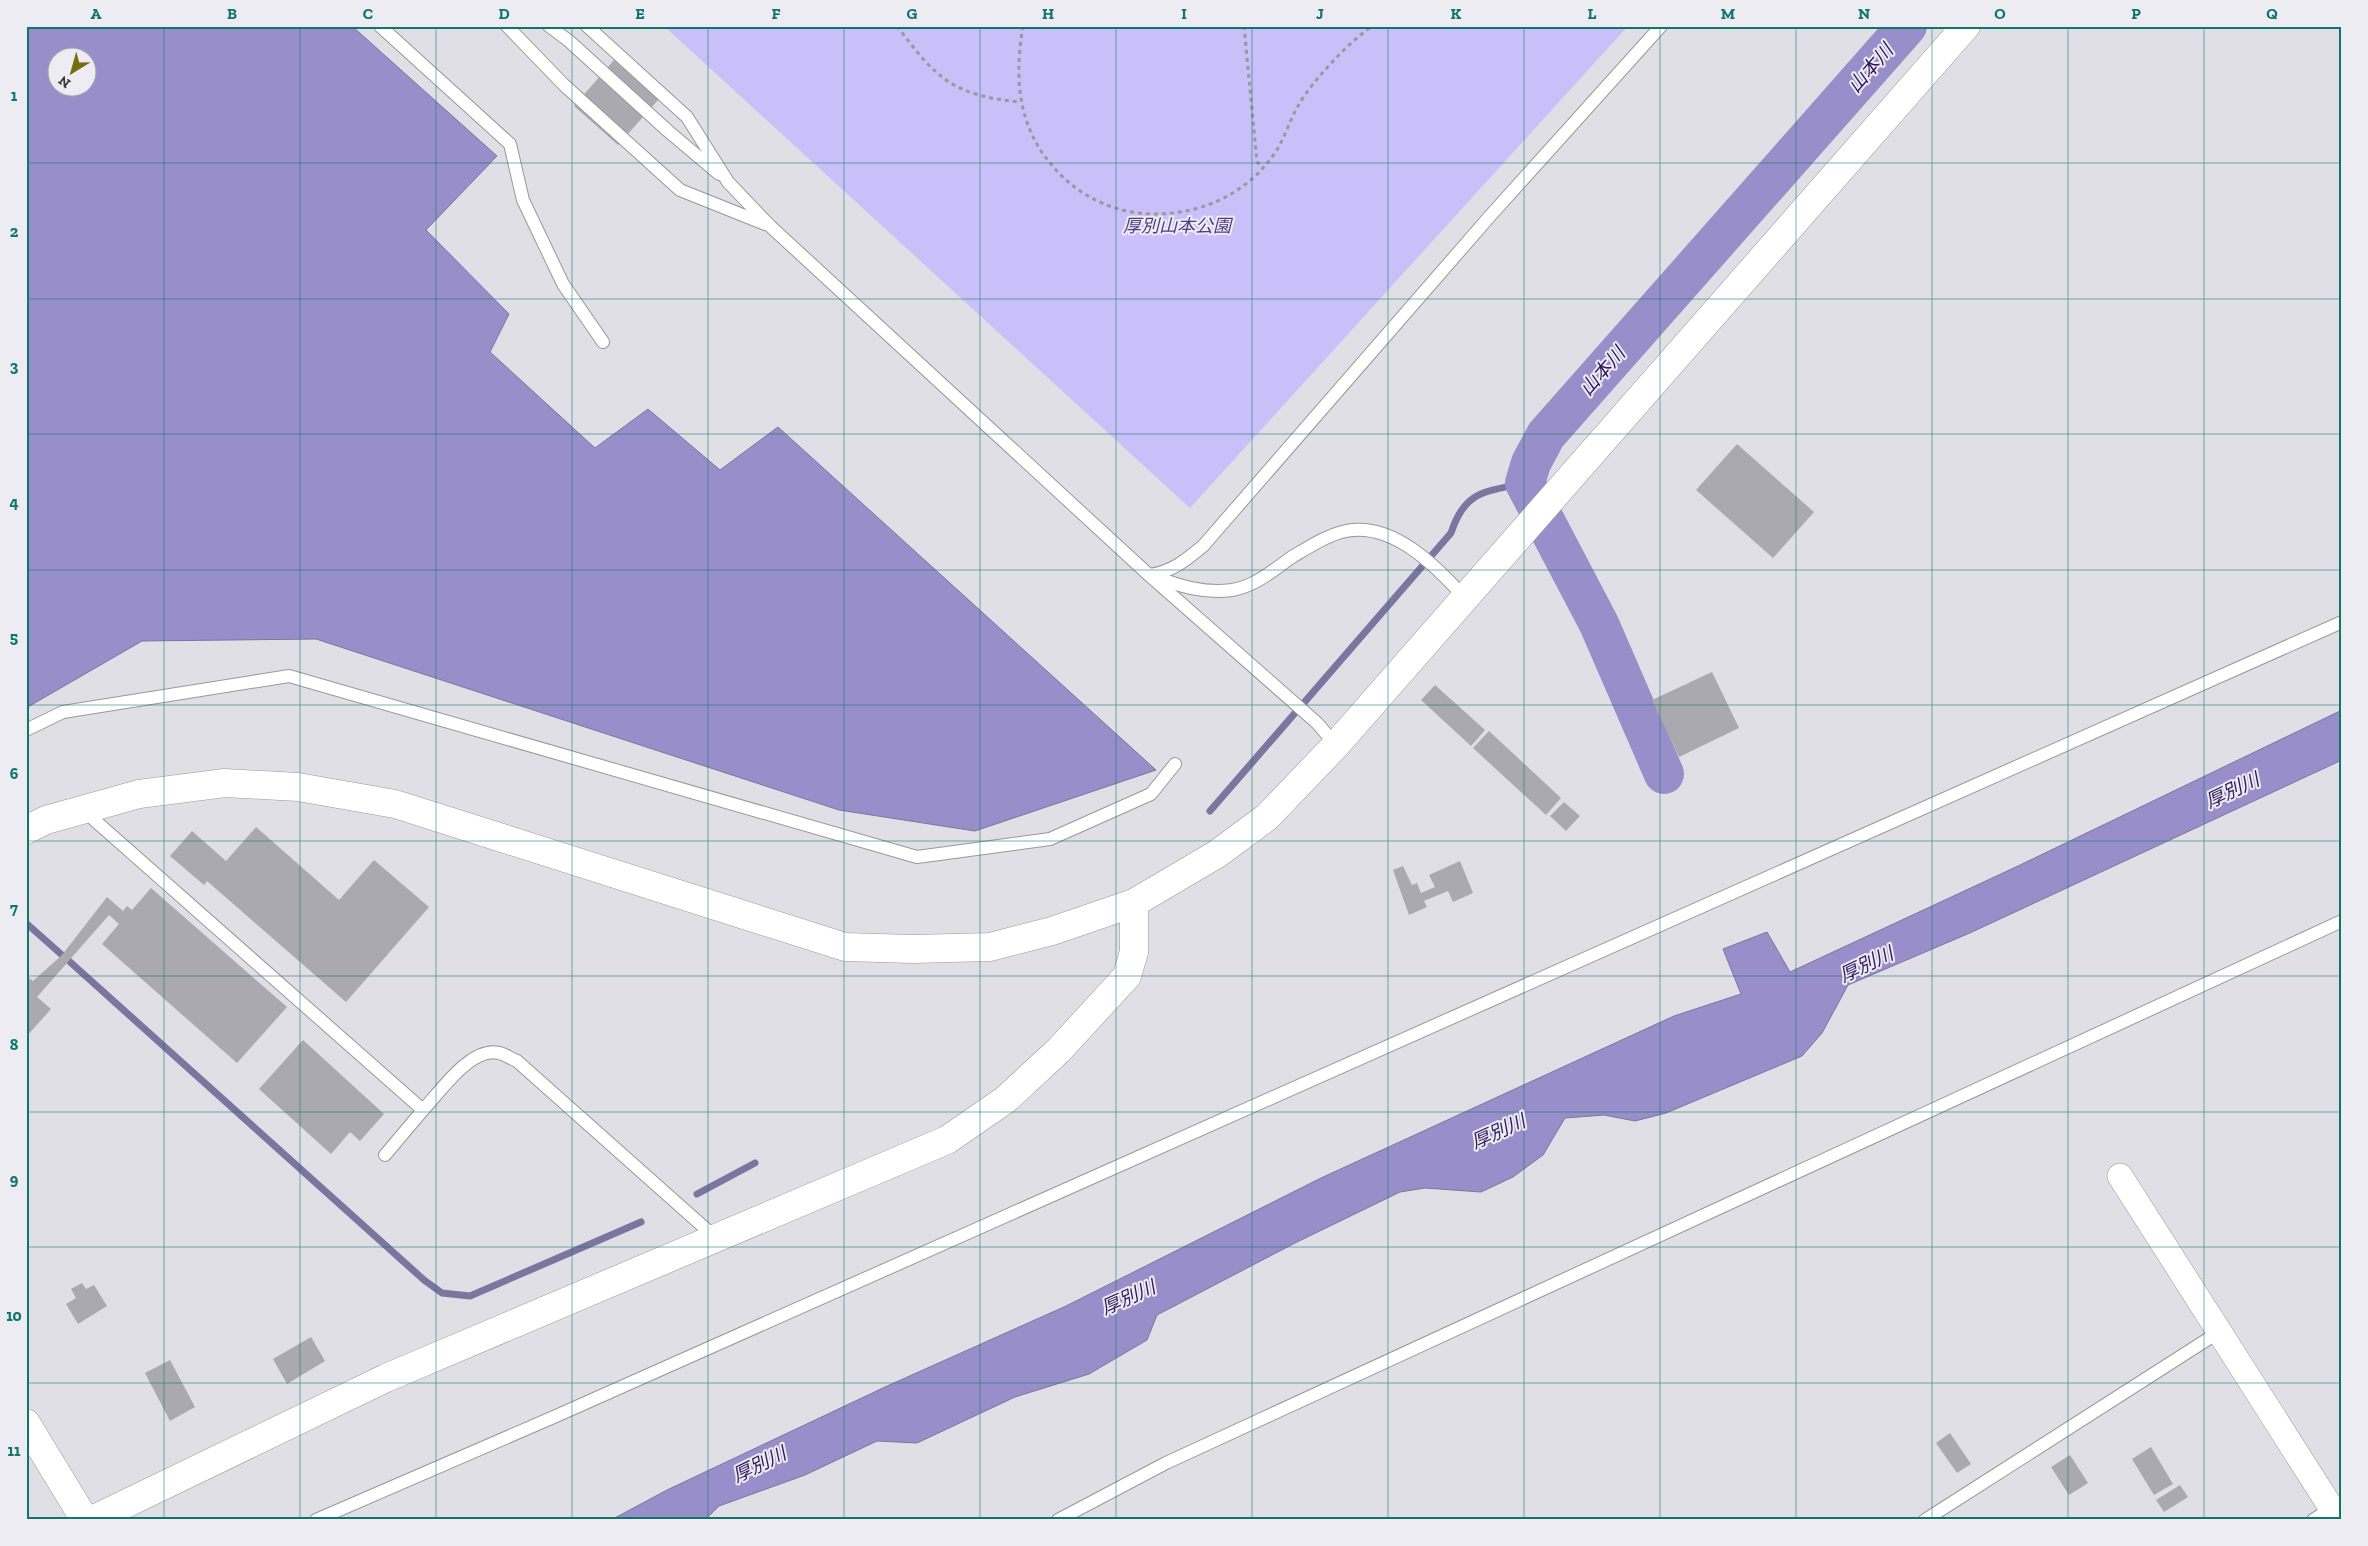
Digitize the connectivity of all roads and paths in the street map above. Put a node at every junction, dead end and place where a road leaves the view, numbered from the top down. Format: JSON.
{"nodes":[{"id":1,"x":380,"y":26,"type":"edge"},
{"id":2,"x":507,"y":26,"type":"edge"},
{"id":3,"x":549,"y":26,"type":"edge"},
{"id":4,"x":587,"y":26,"type":"edge"},
{"id":5,"x":897,"y":26,"type":"edge"},
{"id":6,"x":1023,"y":26,"type":"edge"},
{"id":7,"x":1244,"y":26,"type":"edge"},
{"id":8,"x":1372,"y":26,"type":"edge"},
{"id":9,"x":1661,"y":26,"type":"edge"},
{"id":10,"x":1966,"y":26,"type":"edge"},
{"id":11,"x":1020,"y":102,"type":"junction"},
{"id":12,"x":1262,"y":168,"type":"junction"},
{"id":13,"x":728,"y":182,"type":"junction"},
{"id":14,"x":770,"y":226,"type":"junction"},
{"id":15,"x":603,"y":342,"type":"dead end"},
{"id":16,"x":1149,"y":575,"type":"junction"},
{"id":17,"x":1464,"y":597,"type":"junction"},
{"id":18,"x":2342,"y":622,"type":"edge"},
{"id":19,"x":26,"y":730,"type":"edge"},
{"id":20,"x":1336,"y":745,"type":"junction"},
{"id":21,"x":1175,"y":764,"type":"dead end"},
{"id":22,"x":82,"y":810,"type":"junction"},
{"id":23,"x":26,"y":830,"type":"edge"},
{"id":24,"x":1134,"y":903,"type":"junction"},
{"id":25,"x":2342,"y":921,"type":"edge"},
{"id":26,"x":423,"y":1110,"type":"junction"},
{"id":27,"x":386,"y":1155,"type":"dead end"},
{"id":28,"x":2120,"y":1176,"type":"dead end"},
{"id":29,"x":716,"y":1238,"type":"junction"},
{"id":30,"x":2219,"y":1332,"type":"junction"},
{"id":31,"x":26,"y":1423,"type":"edge"},
{"id":32,"x":2328,"y":1516,"type":"edge"},
{"id":33,"x":85,"y":1520,"type":"edge"},
{"id":34,"x":92,"y":1520,"type":"edge"},
{"id":35,"x":316,"y":1520,"type":"edge"},
{"id":36,"x":1058,"y":1520,"type":"edge"},
{"id":37,"x":1925,"y":1520,"type":"edge"}],
"edges":[{"from":1,"to":15,"type":"lane"},
{"from":2,"to":14,"type":"lane"},
{"from":3,"to":13,"type":"lane"},
{"from":4,"to":13,"type":"lane"},
{"from":5,"to":11,"type":"path"},
{"from":6,"to":11,"type":"path"},
{"from":7,"to":12,"type":"path"},
{"from":8,"to":12,"type":"path"},
{"from":9,"to":16,"type":"lane"},
{"from":10,"to":17,"type":"street"},
{"from":11,"to":12,"type":"path"},
{"from":13,"to":14,"type":"lane"},
{"from":14,"to":16,"type":"lane"},
{"from":16,"to":17,"type":"lane"},
{"from":16,"to":20,"type":"lane"},
{"from":17,"to":20,"type":"street"},
{"from":18,"to":35,"type":"lane"},
{"from":19,"to":21,"type":"lane"},
{"from":20,"to":24,"type":"street"},
{"from":22,"to":23,"type":"street"},
{"from":22,"to":24,"type":"street"},
{"from":22,"to":26,"type":"lane"},
{"from":24,"to":29,"type":"street"},
{"from":25,"to":36,"type":"lane"},
{"from":26,"to":27,"type":"lane"},
{"from":26,"to":29,"type":"lane"},
{"from":28,"to":30,"type":"street"},
{"from":29,"to":34,"type":"street"},
{"from":30,"to":32,"type":"street"},
{"from":30,"to":37,"type":"lane"},
{"from":31,"to":33,"type":"street"}]}
